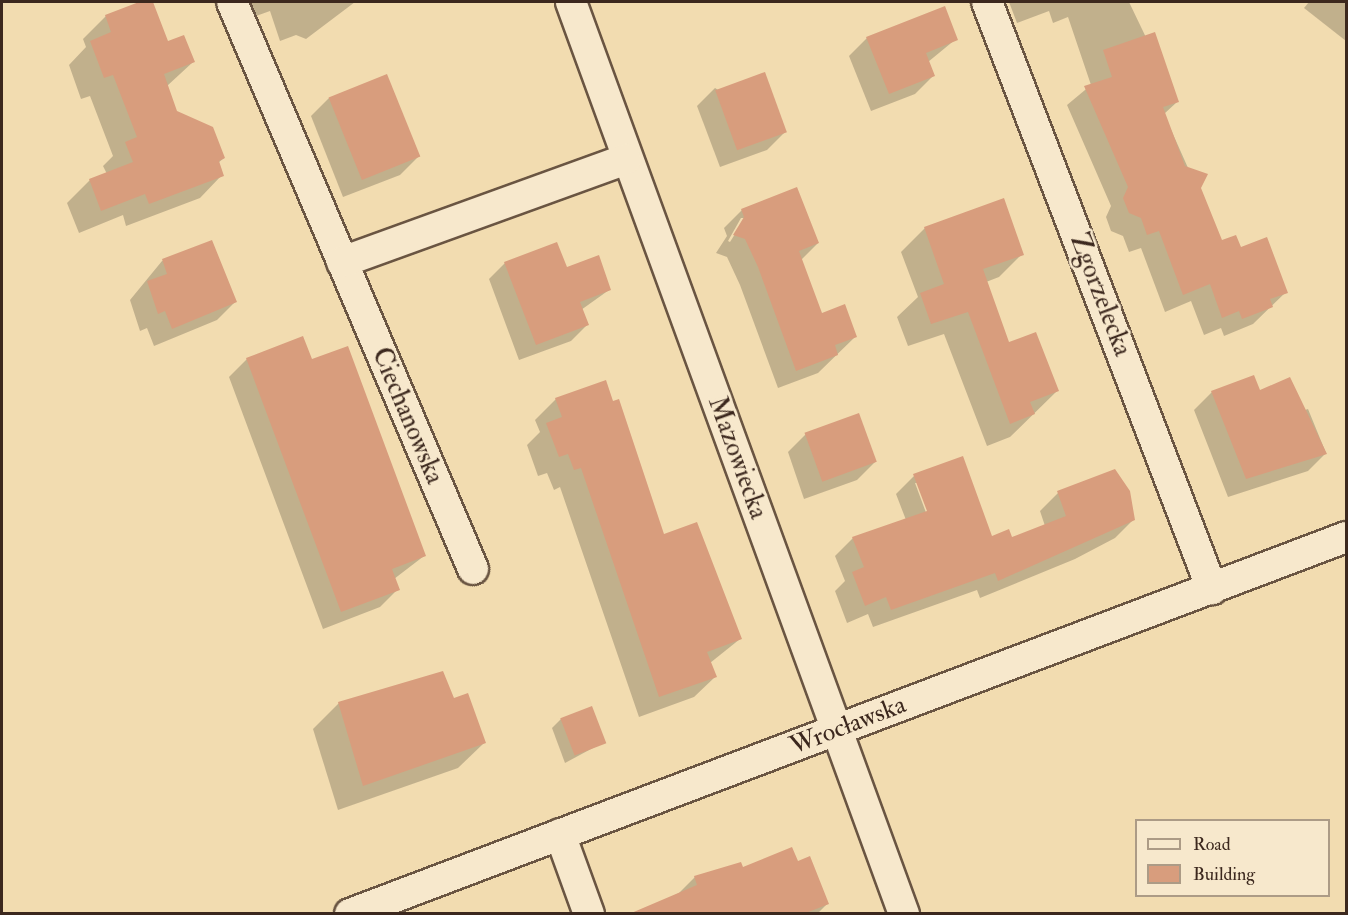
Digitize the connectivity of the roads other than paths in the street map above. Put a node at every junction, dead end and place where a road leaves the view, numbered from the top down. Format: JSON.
{"nodes":[{"id":1,"x":232,"y":2,"type":"edge"},
{"id":2,"x":571,"y":2,"type":"edge"},
{"id":3,"x":987,"y":2,"type":"edge"},
{"id":4,"x":626,"y":159,"type":"junction"},
{"id":5,"x":342,"y":262,"type":"junction"},
{"id":6,"x":1347,"y":537,"type":"edge"},
{"id":7,"x":473,"y":569,"type":"dead end"},
{"id":8,"x":1212,"y":589,"type":"junction"},
{"id":9,"x":838,"y":730,"type":"junction"},
{"id":10,"x":560,"y":834,"type":"junction"},
{"id":11,"x":350,"y":914,"type":"edge"},
{"id":12,"x":589,"y":914,"type":"edge"},
{"id":13,"x":904,"y":914,"type":"edge"}],
"edges":[{"from":1,"to":5,"type":"street","name":"Ciechanowska"},
{"from":2,"to":4,"type":"street","name":"Mazowiecka"},
{"from":3,"to":8,"type":"street","name":"Zgorzelecka"},
{"from":4,"to":5,"type":"street"},
{"from":4,"to":9,"type":"street","name":"Mazowiecka"},
{"from":5,"to":7,"type":"street","name":"Ciechanowska"},
{"from":6,"to":8,"type":"street","name":"Wrocławska"},
{"from":8,"to":9,"type":"street","name":"Wrocławska"},
{"from":9,"to":10,"type":"street","name":"Wrocławska"},
{"from":9,"to":13,"type":"street","name":"Mazowiecka"},
{"from":10,"to":11,"type":"street","name":"Wrocławska"},
{"from":10,"to":12,"type":"street"}]}
